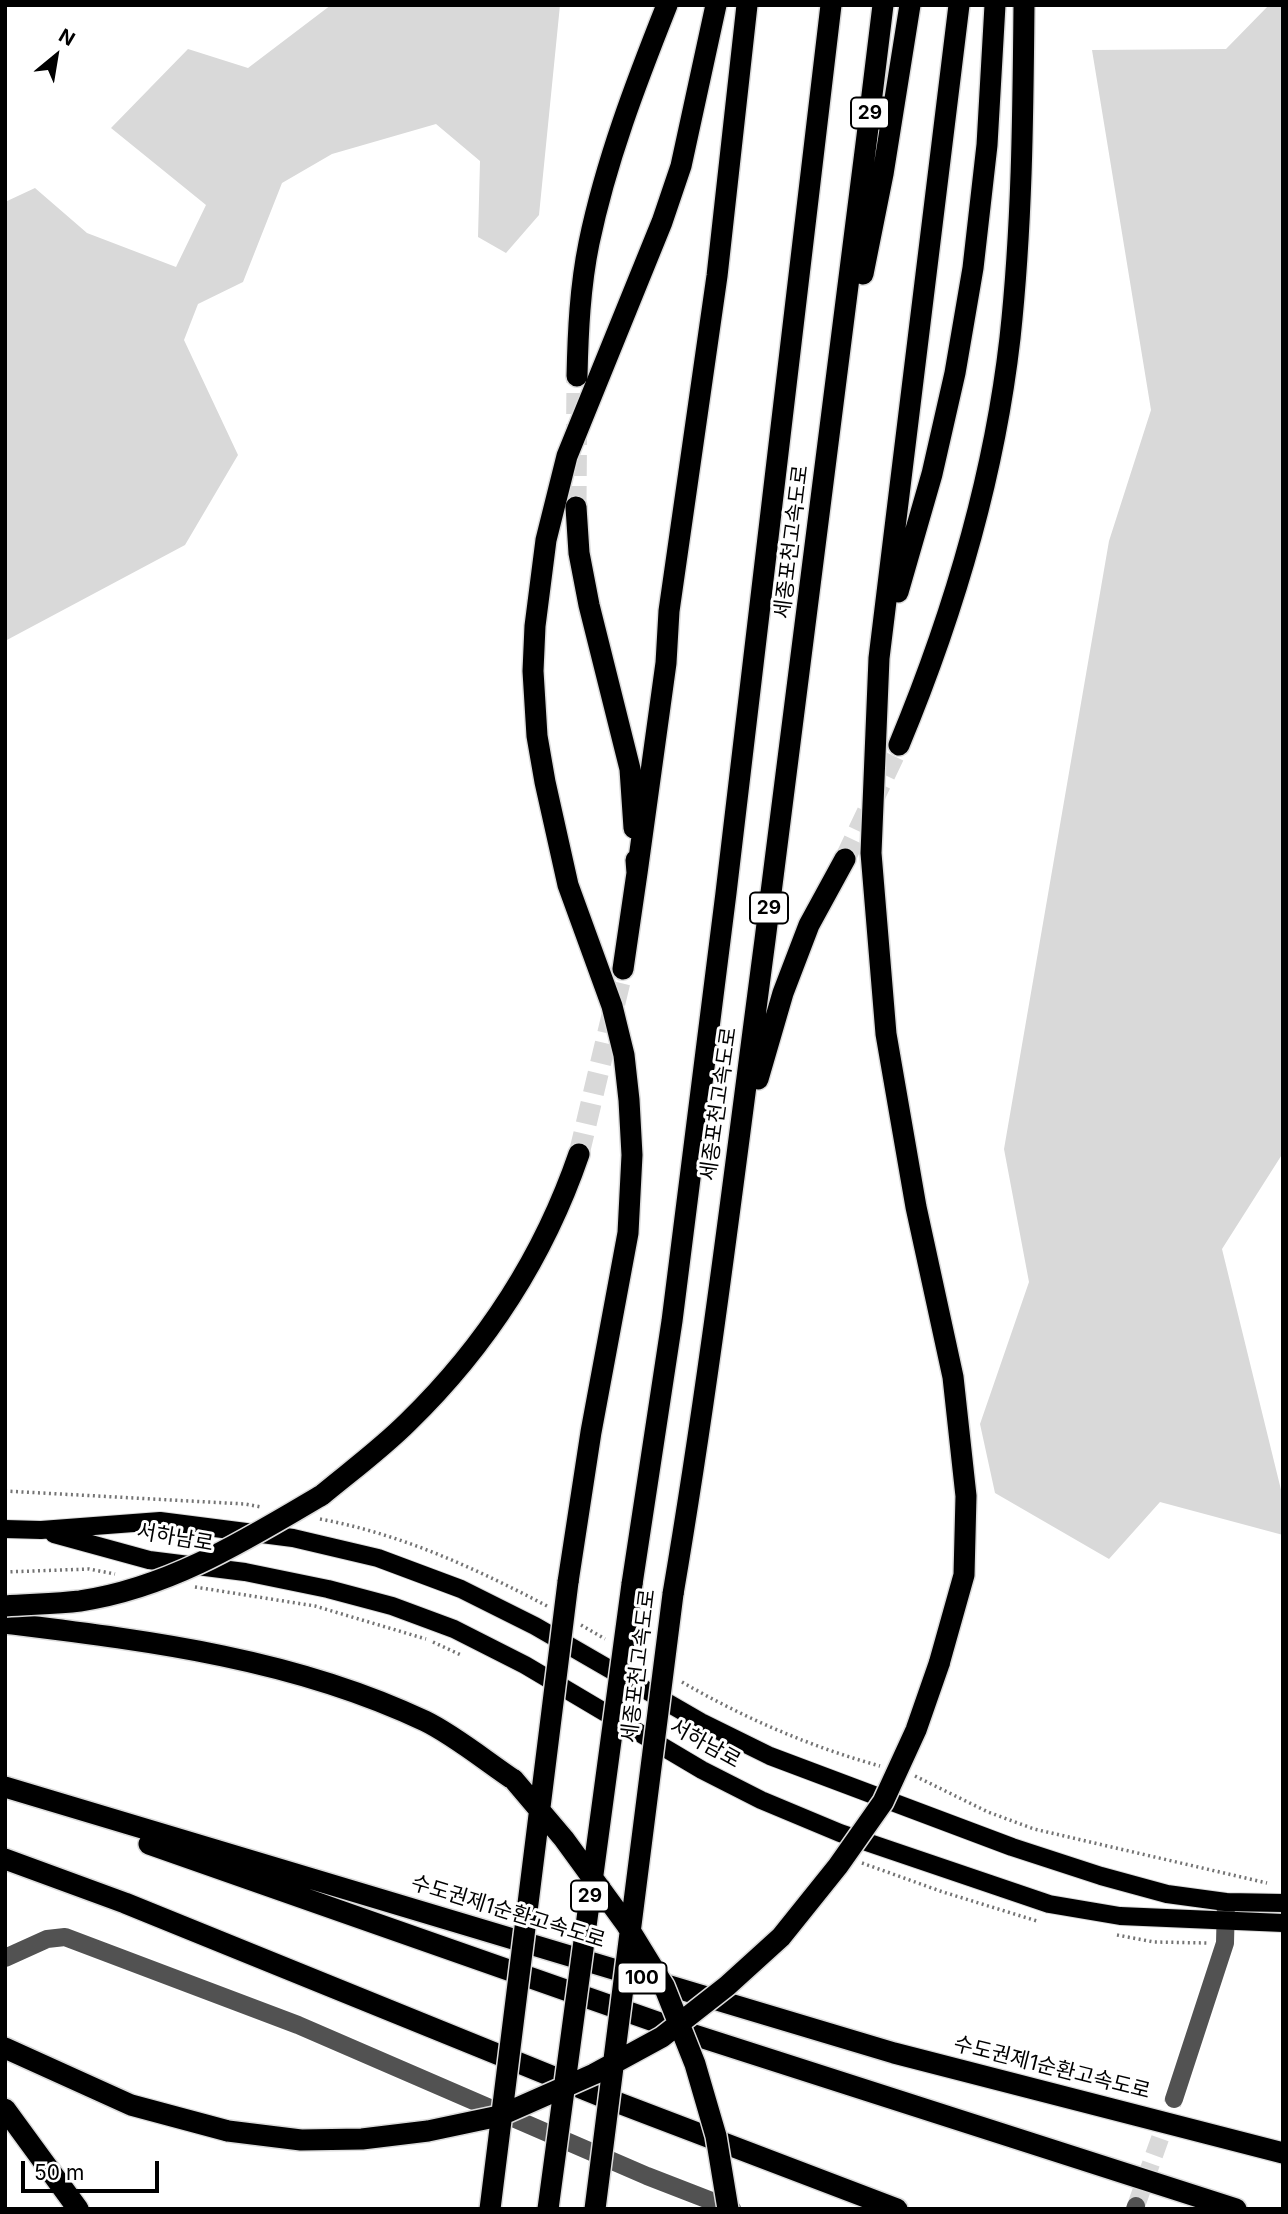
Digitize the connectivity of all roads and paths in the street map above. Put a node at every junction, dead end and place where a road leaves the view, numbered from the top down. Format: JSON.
{"nodes":[{"id":1,"x":667,"y":5,"type":"edge"},
{"id":2,"x":716,"y":5,"type":"edge"},
{"id":3,"x":747,"y":5,"type":"edge"},
{"id":4,"x":831,"y":5,"type":"edge"},
{"id":5,"x":883,"y":5,"type":"edge"},
{"id":6,"x":910,"y":5,"type":"edge"},
{"id":7,"x":959,"y":5,"type":"edge"},
{"id":8,"x":995,"y":5,"type":"edge"},
{"id":9,"x":1024,"y":5,"type":"edge"},
{"id":10,"x":577,"y":376,"type":"tunnel mouth"},
{"id":11,"x":828,"y":459,"type":"junction"},
{"id":12,"x":576,"y":507,"type":"tunnel mouth"},
{"id":13,"x":879,"y":658,"type":"junction"},
{"id":14,"x":899,"y":745,"type":"tunnel mouth"},
{"id":15,"x":845,"y":859,"type":"tunnel mouth"},
{"id":16,"x":636,"y":873,"type":"junction"},
{"id":17,"x":624,"y":969,"type":"tunnel mouth"},
{"id":18,"x":738,"y":1149,"type":"junction"},
{"id":19,"x":579,"y":1154,"type":"tunnel mouth"},
{"id":20,"x":5,"y":1529,"type":"edge"},
{"id":21,"x":41,"y":1530,"type":"junction"},
{"id":22,"x":5,"y":1606,"type":"edge"},
{"id":23,"x":5,"y":1623,"type":"edge"},
{"id":24,"x":5,"y":1787,"type":"edge"},
{"id":25,"x":5,"y":1794,"type":"edge"},
{"id":26,"x":5,"y":1859,"type":"edge"},
{"id":27,"x":1226,"y":1902,"type":"junction"},
{"id":28,"x":1283,"y":1903,"type":"edge"},
{"id":29,"x":1226,"y":1920,"type":"junction"},
{"id":30,"x":1283,"y":1923,"type":"edge"},
{"id":31,"x":5,"y":1958,"type":"edge"},
{"id":32,"x":5,"y":2048,"type":"edge"},
{"id":33,"x":1174,"y":2099,"type":"tunnel mouth"},
{"id":34,"x":5,"y":2109,"type":"edge"},
{"id":35,"x":1283,"y":2153,"type":"edge"},
{"id":36,"x":705,"y":2204,"type":"edge"},
{"id":37,"x":78,"y":2209,"type":"edge"},
{"id":38,"x":490,"y":2209,"type":"edge"},
{"id":39,"x":548,"y":2209,"type":"edge"},
{"id":40,"x":594,"y":2209,"type":"edge"},
{"id":41,"x":730,"y":2209,"type":"edge"},
{"id":42,"x":897,"y":2209,"type":"edge"},
{"id":43,"x":1236,"y":2209,"type":"edge"}],
"edges":[{"from":1,"to":10,"type":"highway"},
{"from":2,"to":38,"type":"highway","bridge":true},
{"from":3,"to":16,"type":"highway"},
{"from":4,"to":39,"type":"highway","name":"세종포천고속도로","number":"29","bridge":true},
{"from":5,"to":11,"type":"highway","name":"세종포천고속도로","number":"29"},
{"from":6,"to":11,"type":"highway"},
{"from":7,"to":13,"type":"highway"},
{"from":8,"to":13,"type":"highway"},
{"from":9,"to":14,"type":"highway"},
{"from":11,"to":18,"type":"highway","name":"세종포천고속도로","number":"29"},
{"from":12,"to":16,"type":"highway"},
{"from":13,"to":32,"type":"highway","bridge":true},
{"from":15,"to":18,"type":"highway"},
{"from":16,"to":17,"type":"highway"},
{"from":18,"to":40,"type":"highway","name":"세종포천고속도로","number":"29","bridge":true},
{"from":19,"to":22,"type":"highway","bridge":true},
{"from":20,"to":21,"type":"main road","name":"서하남로"},
{"from":21,"to":27,"type":"main road","name":"서하남로"},
{"from":21,"to":29,"type":"main road","name":"서하남로"},
{"from":23,"to":41,"type":"highway","bridge":true},
{"from":24,"to":35,"type":"highway","name":"수도권제1순환고속도로","number":"100"},
{"from":25,"to":43,"type":"highway","number":"100"},
{"from":26,"to":42,"type":"highway"},
{"from":27,"to":28,"type":"main road","name":"서하남로"},
{"from":27,"to":29,"type":"lane"},
{"from":29,"to":30,"type":"main road","name":"서하남로"},
{"from":29,"to":33,"type":"lane"},
{"from":31,"to":36,"type":"lane"},
{"from":34,"to":37,"type":"highway"},
{"from":36,"to":41,"type":"lane"}]}
